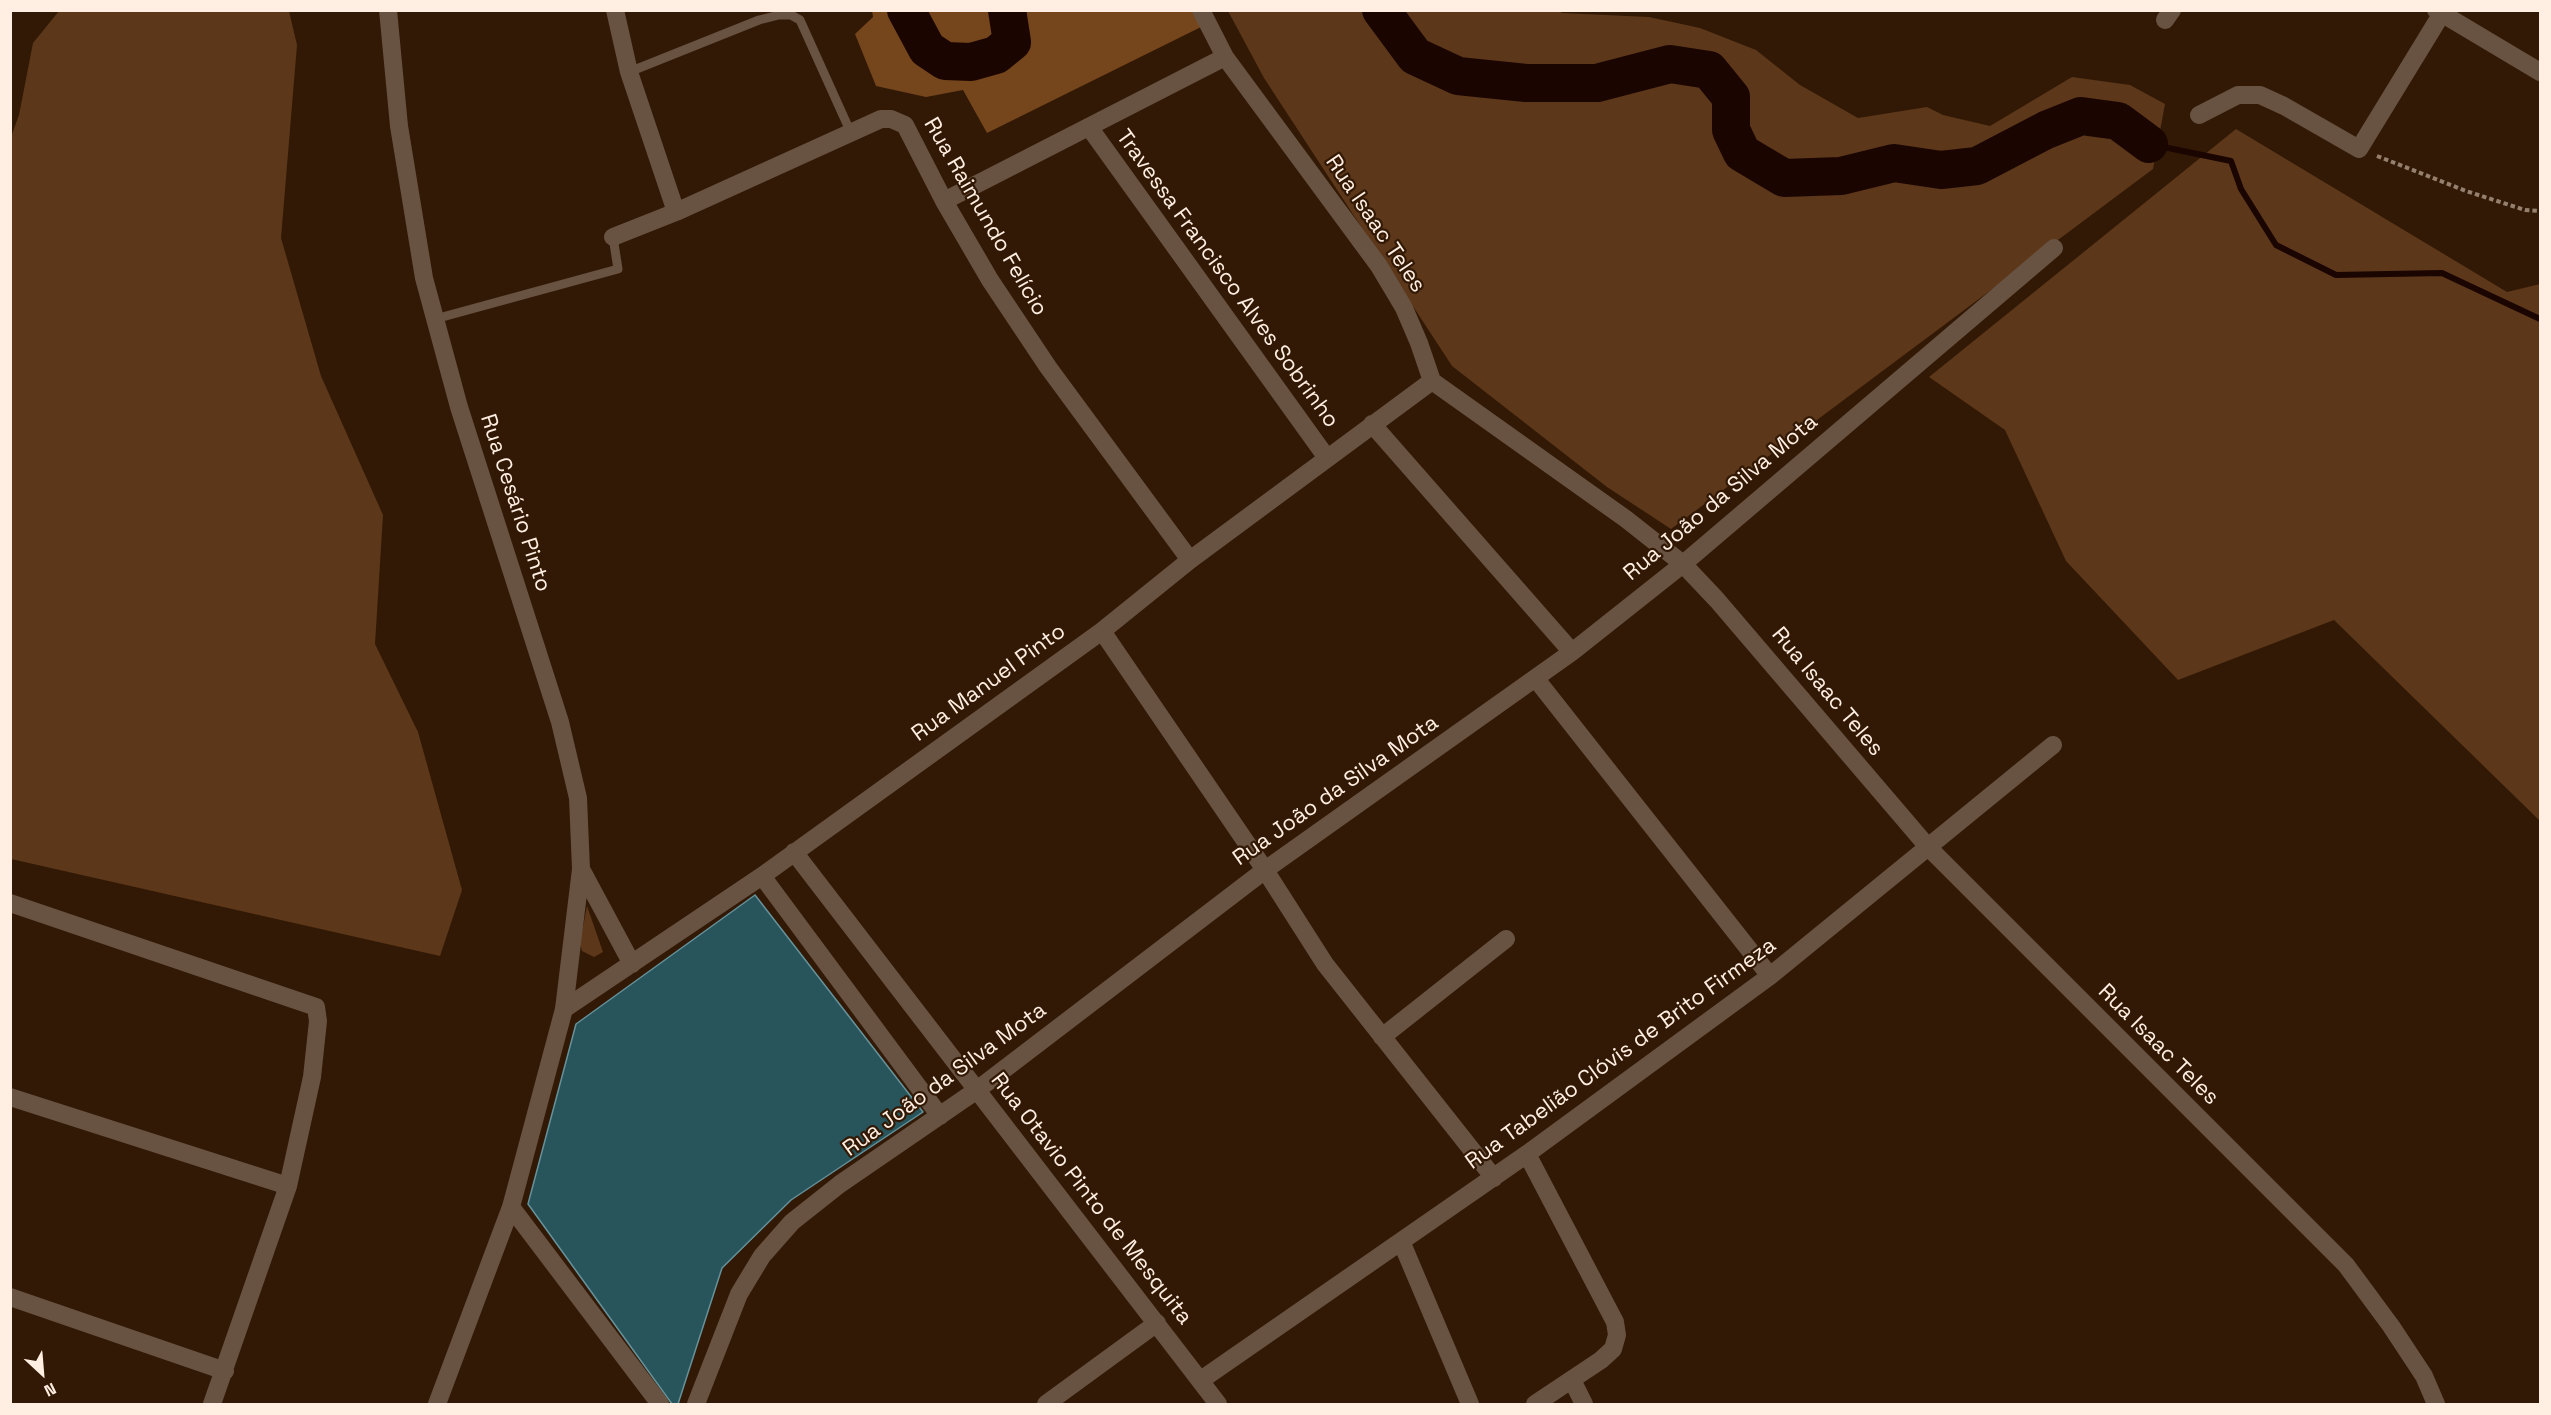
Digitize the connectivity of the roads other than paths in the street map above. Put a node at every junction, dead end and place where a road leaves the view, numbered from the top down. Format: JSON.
{"nodes":[{"id":1,"x":388,"y":10,"type":"edge"},
{"id":2,"x":615,"y":10,"type":"edge"},
{"id":3,"x":1201,"y":10,"type":"edge"},
{"id":4,"x":2440,"y":12,"type":"edge"},
{"id":5,"x":1225,"y":57,"type":"junction"},
{"id":6,"x":629,"y":72,"type":"junction"},
{"id":7,"x":2541,"y":72,"type":"edge"},
{"id":8,"x":2199,"y":115,"type":"dead end"},
{"id":9,"x":1089,"y":127,"type":"junction"},
{"id":10,"x":852,"y":134,"type":"junction"},
{"id":11,"x":944,"y":201,"type":"junction"},
{"id":12,"x":676,"y":212,"type":"junction"},
{"id":13,"x":613,"y":237,"type":"joint"},
{"id":14,"x":2054,"y":248,"type":"dead end"},
{"id":15,"x":435,"y":319,"type":"junction"},
{"id":16,"x":1432,"y":381,"type":"junction"},
{"id":17,"x":1372,"y":424,"type":"junction"},
{"id":18,"x":1327,"y":458,"type":"junction"},
{"id":19,"x":1190,"y":560,"type":"junction"},
{"id":20,"x":1683,"y":564,"type":"junction"},
{"id":21,"x":1102,"y":631,"type":"junction"},
{"id":22,"x":1572,"y":652,"type":"junction"},
{"id":23,"x":1536,"y":679,"type":"junction"},
{"id":24,"x":2053,"y":745,"type":"dead end"},
{"id":25,"x":1928,"y":847,"type":"junction"},
{"id":26,"x":794,"y":852,"type":"junction"},
{"id":27,"x":580,"y":869,"type":"junction"},
{"id":28,"x":1265,"y":870,"type":"junction"},
{"id":29,"x":762,"y":876,"type":"junction"},
{"id":30,"x":10,"y":903,"type":"edge"},
{"id":31,"x":1506,"y":939,"type":"dead end"},
{"id":32,"x":632,"y":964,"type":"junction"},
{"id":33,"x":1770,"y":976,"type":"junction"},
{"id":34,"x":564,"y":1009,"type":"junction"},
{"id":35,"x":1382,"y":1037,"type":"junction"},
{"id":36,"x":977,"y":1090,"type":"junction"},
{"id":37,"x":10,"y":1097,"type":"edge"},
{"id":38,"x":940,"y":1116,"type":"junction"},
{"id":39,"x":1527,"y":1154,"type":"junction"},
{"id":40,"x":1494,"y":1178,"type":"junction"},
{"id":41,"x":288,"y":1186,"type":"junction"},
{"id":42,"x":511,"y":1207,"type":"junction"},
{"id":43,"x":1401,"y":1241,"type":"junction"},
{"id":44,"x":10,"y":1297,"type":"edge"},
{"id":45,"x":1157,"y":1323,"type":"junction"},
{"id":46,"x":225,"y":1371,"type":"junction"},
{"id":47,"x":1201,"y":1380,"type":"junction"},
{"id":48,"x":1572,"y":1380,"type":"junction"},
{"id":49,"x":212,"y":1404,"type":"edge"},
{"id":50,"x":436,"y":1404,"type":"edge"},
{"id":51,"x":660,"y":1404,"type":"edge"},
{"id":52,"x":696,"y":1404,"type":"edge"},
{"id":53,"x":1046,"y":1404,"type":"edge"},
{"id":54,"x":1218,"y":1404,"type":"edge"},
{"id":55,"x":1470,"y":1404,"type":"edge"},
{"id":56,"x":1535,"y":1404,"type":"edge"},
{"id":57,"x":1584,"y":1404,"type":"edge"},
{"id":58,"x":2436,"y":1404,"type":"edge"}],
"edges":[{"from":1,"to":15,"type":"street","name":"Rua Cesário Pinto"},
{"from":2,"to":6,"type":"street"},
{"from":3,"to":5,"type":"street","name":"Rua Isaac Teles"},
{"from":4,"to":7,"type":"street"},
{"from":4,"to":8,"type":"street"},
{"from":5,"to":9,"type":"street"},
{"from":5,"to":16,"type":"street","name":"Rua Isaac Teles"},
{"from":6,"to":10,"type":"lane"},
{"from":6,"to":12,"type":"street"},
{"from":9,"to":11,"type":"street"},
{"from":9,"to":18,"type":"street","name":"Travessa Francisco Alves Sobrinho"},
{"from":10,"to":11,"type":"street","name":"Rua Raimundo Felício"},
{"from":10,"to":12,"type":"street","name":"Rua Raimundo Felício"},
{"from":11,"to":19,"type":"street","name":"Rua Raimundo Felício"},
{"from":12,"to":13,"type":"street","name":"Rua Raimundo Felício"},
{"from":13,"to":15,"type":"lane"},
{"from":14,"to":20,"type":"street","name":"Rua João da Silva Mota"},
{"from":15,"to":27,"type":"street","name":"Rua Cesário Pinto"},
{"from":16,"to":17,"type":"street","name":"Rua Manuel Pinto"},
{"from":16,"to":20,"type":"street","name":"Rua Isaac Teles"},
{"from":17,"to":18,"type":"street","name":"Rua Manuel Pinto"},
{"from":17,"to":22,"type":"street"},
{"from":18,"to":19,"type":"street","name":"Rua Manuel Pinto"},
{"from":19,"to":21,"type":"street","name":"Rua Manuel Pinto"},
{"from":20,"to":22,"type":"street","name":"Rua João da Silva Mota"},
{"from":20,"to":25,"type":"street","name":"Rua Isaac Teles"},
{"from":21,"to":26,"type":"street","name":"Rua Manuel Pinto"},
{"from":21,"to":28,"type":"street"},
{"from":22,"to":23,"type":"street","name":"Rua João da Silva Mota"},
{"from":23,"to":28,"type":"street","name":"Rua João da Silva Mota"},
{"from":23,"to":33,"type":"street"},
{"from":24,"to":25,"type":"street","name":"Rua Tabelião Clóvis de Brito Firmeza"},
{"from":25,"to":33,"type":"street","name":"Rua Tabelião Clóvis de Brito Firmeza"},
{"from":25,"to":58,"type":"street","name":"Rua Isaac Teles"},
{"from":26,"to":29,"type":"street","name":"Rua Manuel Pinto"},
{"from":26,"to":36,"type":"street","name":"Rua Otavio Pinto de Mesquita"},
{"from":27,"to":32,"type":"street"},
{"from":27,"to":34,"type":"street","name":"Rua Cesário Pinto"},
{"from":28,"to":35,"type":"street"},
{"from":28,"to":36,"type":"street","name":"Rua João da Silva Mota"},
{"from":29,"to":32,"type":"street","name":"Rua Manuel Pinto"},
{"from":29,"to":38,"type":"street"},
{"from":30,"to":41,"type":"street"},
{"from":31,"to":35,"type":"street"},
{"from":32,"to":34,"type":"street","name":"Rua Manuel Pinto"},
{"from":33,"to":39,"type":"street","name":"Rua Tabelião Clóvis de Brito Firmeza"},
{"from":34,"to":42,"type":"street","name":"Rua Cesário Pinto"},
{"from":35,"to":40,"type":"street"},
{"from":36,"to":38,"type":"street","name":"Rua João da Silva Mota"},
{"from":36,"to":45,"type":"street","name":"Rua Otavio Pinto de Mesquita"},
{"from":37,"to":41,"type":"street"},
{"from":38,"to":52,"type":"street","name":"Rua João da Silva Mota"},
{"from":39,"to":40,"type":"street","name":"Rua Tabelião Clóvis de Brito Firmeza"},
{"from":39,"to":48,"type":"street"},
{"from":40,"to":43,"type":"street","name":"Rua Tabelião Clóvis de Brito Firmeza"},
{"from":41,"to":46,"type":"street"},
{"from":42,"to":50,"type":"street","name":"Rua Cesário Pinto"},
{"from":42,"to":51,"type":"street"},
{"from":43,"to":47,"type":"street","name":"Rua Tabelião Clóvis de Brito Firmeza"},
{"from":43,"to":55,"type":"street"},
{"from":44,"to":46,"type":"street"},
{"from":45,"to":47,"type":"street","name":"Rua Otavio Pinto de Mesquita"},
{"from":45,"to":53,"type":"street"},
{"from":46,"to":49,"type":"street"},
{"from":47,"to":54,"type":"street","name":"Rua Otavio Pinto de Mesquita"},
{"from":48,"to":56,"type":"street"},
{"from":48,"to":57,"type":"street"}]}
